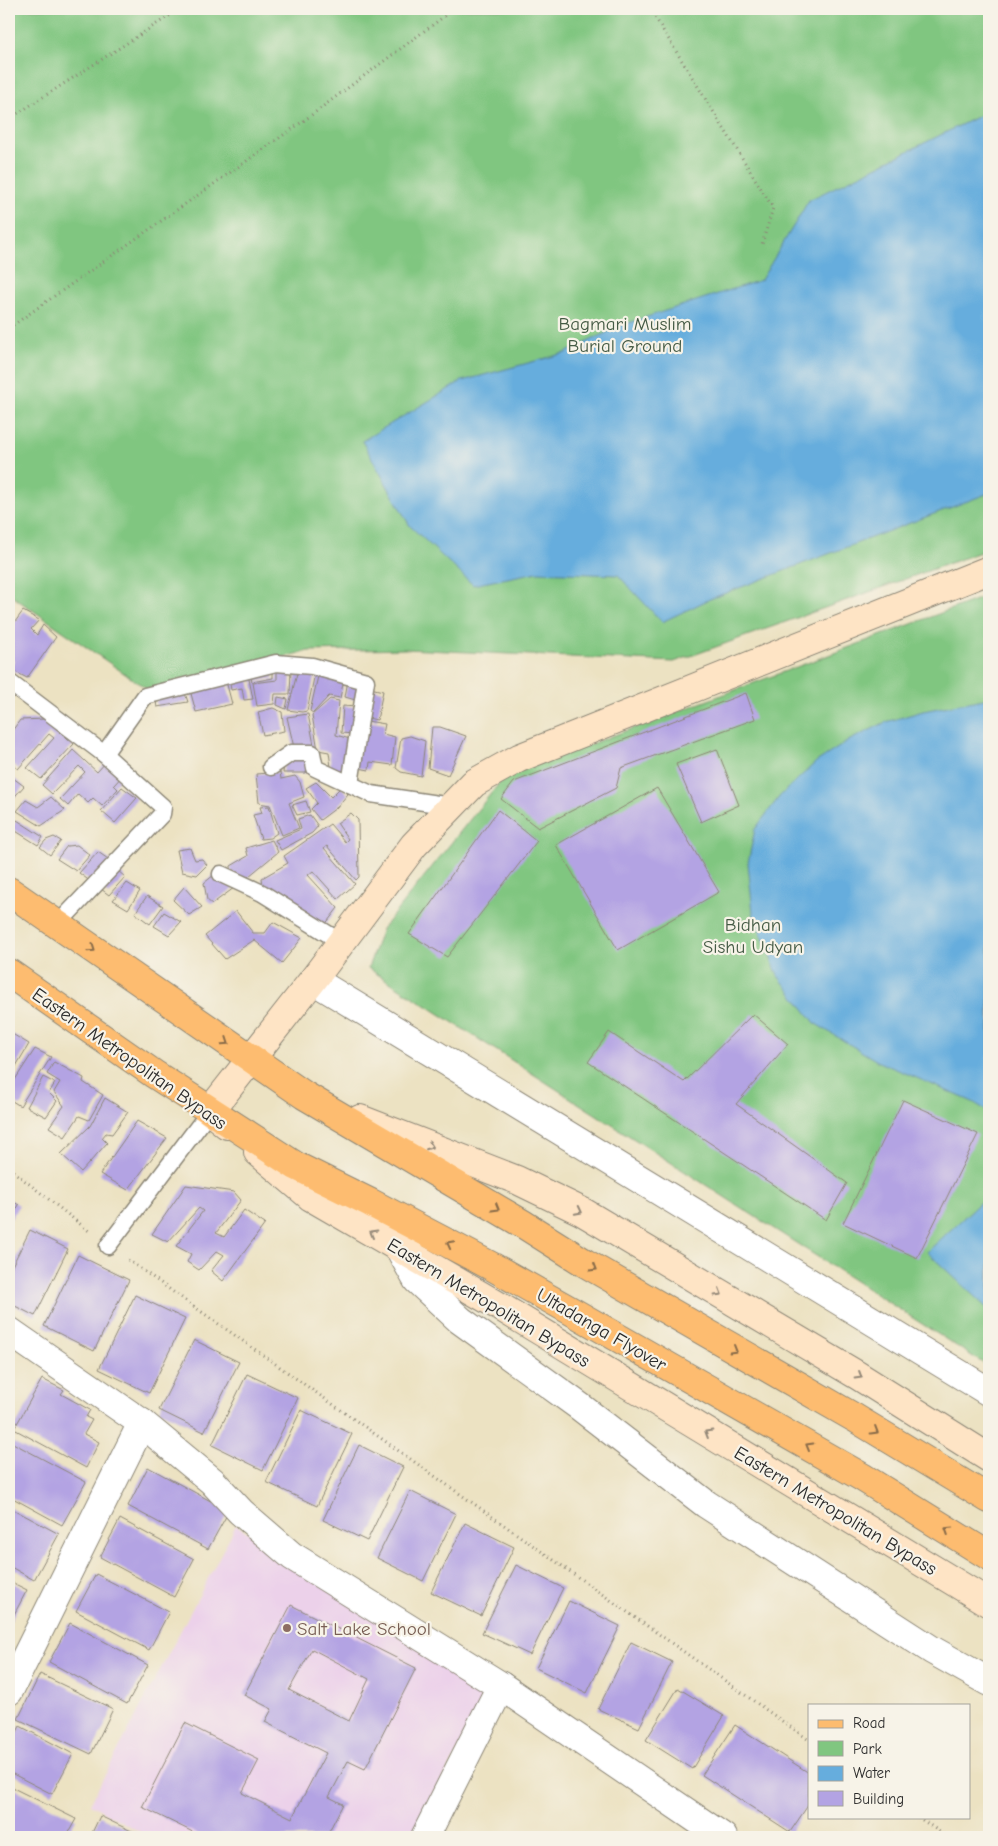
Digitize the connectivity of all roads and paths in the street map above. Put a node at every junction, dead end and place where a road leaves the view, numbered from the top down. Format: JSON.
{"nodes":[{"id":1,"x":180,"y":9,"type":"edge"},
{"id":2,"x":454,"y":9,"type":"edge"},
{"id":3,"x":650,"y":9,"type":"edge"},
{"id":4,"x":9,"y":119,"type":"edge"},
{"id":5,"x":762,"y":244,"type":"dead end"},
{"id":6,"x":9,"y":328,"type":"edge"},
{"id":7,"x":989,"y":570,"type":"edge"},
{"id":8,"x":9,"y":682,"type":"edge"},
{"id":9,"x":104,"y":754,"type":"junction"},
{"id":10,"x":271,"y":767,"type":"dead end"},
{"id":11,"x":350,"y":784,"type":"junction"},
{"id":12,"x":451,"y":806,"type":"junction"},
{"id":13,"x":221,"y":874,"type":"dead end"},
{"id":14,"x":9,"y":891,"type":"edge"},
{"id":15,"x":57,"y":925,"type":"junction"},
{"id":16,"x":341,"y":942,"type":"junction"},
{"id":17,"x":9,"y":973,"type":"edge"},
{"id":18,"x":313,"y":980,"type":"junction"},
{"id":19,"x":251,"y":1059,"type":"junction"},
{"id":20,"x":304,"y":1095,"type":"junction"},
{"id":21,"x":210,"y":1111,"type":"junction"},
{"id":22,"x":9,"y":1168,"type":"edge"},
{"id":23,"x":108,"y":1246,"type":"junction"},
{"id":24,"x":399,"y":1248,"type":"junction"},
{"id":25,"x":9,"y":1331,"type":"edge"},
{"id":26,"x":989,"y":1392,"type":"edge"},
{"id":27,"x":142,"y":1423,"type":"junction"},
{"id":28,"x":989,"y":1458,"type":"edge"},
{"id":29,"x":989,"y":1499,"type":"edge"},
{"id":30,"x":989,"y":1556,"type":"edge"},
{"id":31,"x":989,"y":1603,"type":"edge"},
{"id":32,"x":989,"y":1682,"type":"edge"},
{"id":33,"x":501,"y":1686,"type":"junction"},
{"id":34,"x":9,"y":1690,"type":"edge"},
{"id":35,"x":808,"y":1739,"type":"edge"},
{"id":36,"x":919,"y":1818,"type":"edge"},
{"id":37,"x":425,"y":1837,"type":"edge"},
{"id":38,"x":723,"y":1837,"type":"edge"},
{"id":39,"x":947,"y":1837,"type":"edge"}],
"edges":[{"from":1,"to":4,"type":"path"},
{"from":2,"to":6,"type":"path"},
{"from":3,"to":5,"type":"path"},
{"from":7,"to":12,"type":"main road"},
{"from":8,"to":9,"type":"lane"},
{"from":9,"to":11,"type":"lane"},
{"from":9,"to":15,"type":"lane"},
{"from":10,"to":11,"type":"lane"},
{"from":11,"to":12,"type":"lane"},
{"from":12,"to":16,"type":"main road"},
{"from":13,"to":16,"type":"lane"},
{"from":14,"to":15,"type":"main road"},
{"from":15,"to":19,"type":"main road","one_way":true},
{"from":16,"to":18,"type":"main road"},
{"from":17,"to":21,"type":"main road","name":"Eastern Metropolitan Bypass"},
{"from":18,"to":19,"type":"main road"},
{"from":18,"to":26,"type":"street"},
{"from":19,"to":20,"type":"main road"},
{"from":19,"to":21,"type":"main road"},
{"from":20,"to":28,"type":"main road","one_way":true},
{"from":20,"to":29,"type":"main road","one_way":true},
{"from":21,"to":23,"type":"lane"},
{"from":24,"to":21,"type":"main road","name":"Eastern Metropolitan Bypass","one_way":true},
{"from":30,"to":21,"type":"main road","name":"Ultadanga Flyover","one_way":true},
{"from":22,"to":23,"type":"path"},
{"from":23,"to":35,"type":"path"},
{"from":31,"to":24,"type":"main road","name":"Eastern Metropolitan Bypass","one_way":true},
{"from":24,"to":32,"type":"street"},
{"from":25,"to":27,"type":"street"},
{"from":27,"to":33,"type":"street"},
{"from":27,"to":34,"type":"street"},
{"from":33,"to":37,"type":"street"},
{"from":33,"to":38,"type":"street"},
{"from":36,"to":39,"type":"path"}]}
